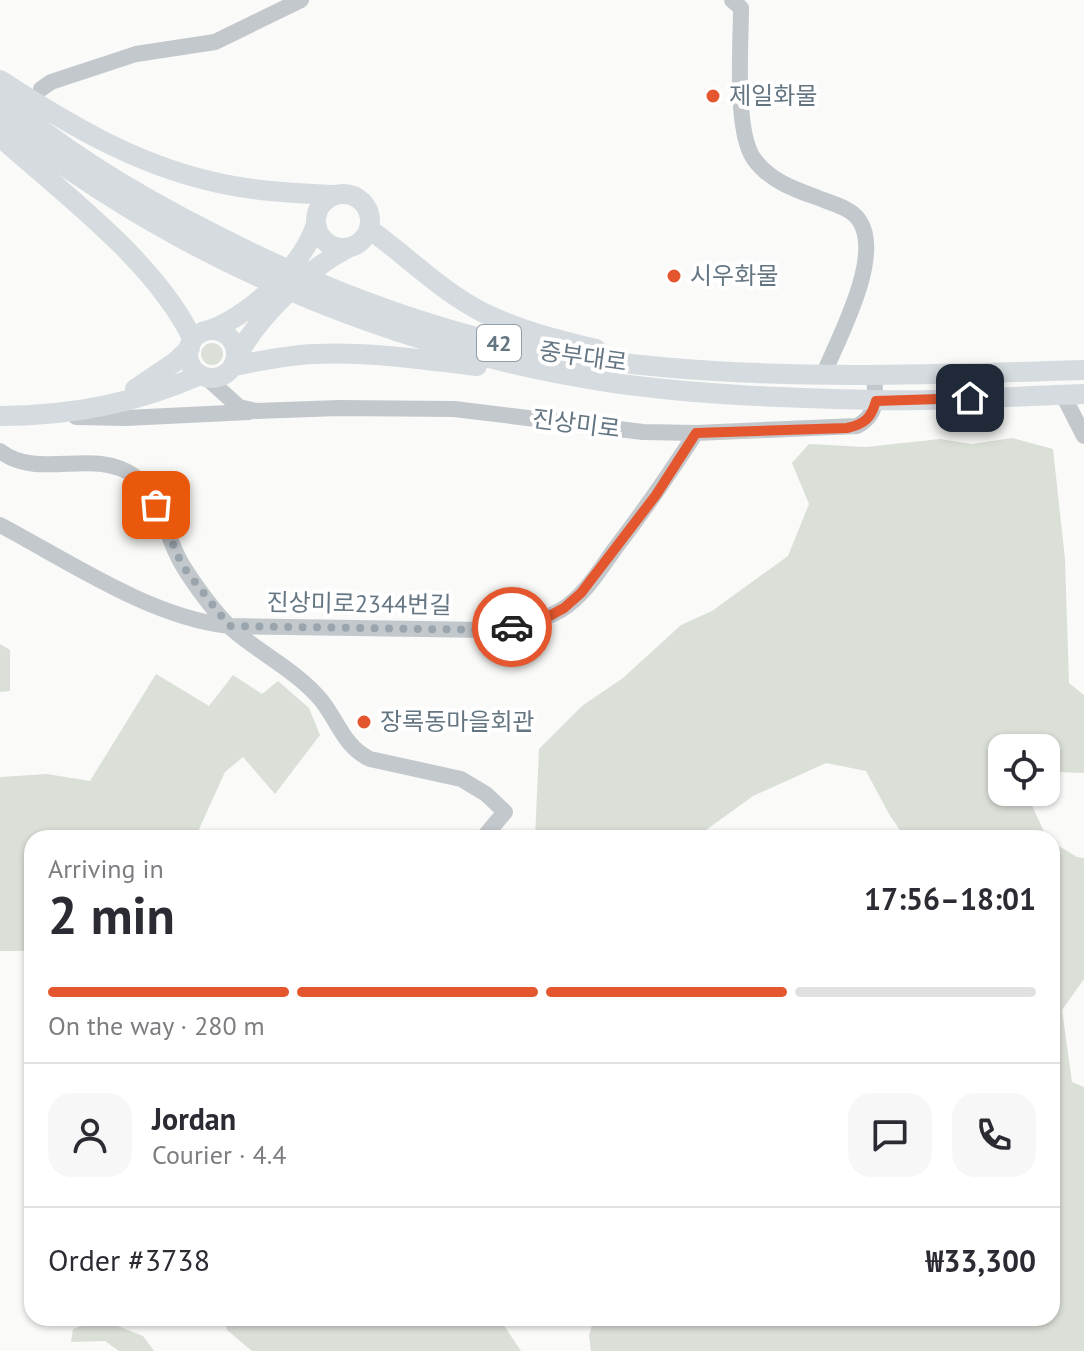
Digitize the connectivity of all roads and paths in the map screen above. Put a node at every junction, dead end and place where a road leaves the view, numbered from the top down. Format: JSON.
{"nodes":[{"id":1,"x":301,"y":0,"type":"edge"},
{"id":2,"x":732,"y":0,"type":"edge"},
{"id":3,"x":0,"y":80,"type":"edge"},
{"id":4,"x":41,"y":89,"type":"dead end"},
{"id":5,"x":0,"y":96,"type":"edge"},
{"id":6,"x":0,"y":118,"type":"edge"},
{"id":7,"x":0,"y":137,"type":"edge"},
{"id":8,"x":333,"y":195,"type":"junction"},
{"id":9,"x":316,"y":224,"type":"junction"},
{"id":10,"x":369,"y":229,"type":"junction"},
{"id":11,"x":348,"y":248,"type":"junction"},
{"id":12,"x":263,"y":268,"type":"junction"},
{"id":13,"x":314,"y":291,"type":"junction"},
{"id":14,"x":196,"y":340,"type":"junction"},
{"id":15,"x":233,"y":365,"type":"junction"},
{"id":16,"x":686,"y":369,"type":"junction"},
{"id":17,"x":1084,"y":370,"type":"edge"},
{"id":18,"x":204,"y":376,"type":"junction"},
{"id":19,"x":823,"y":376,"type":"junction"},
{"id":20,"x":874,"y":377,"type":"junction"},
{"id":21,"x":616,"y":383,"type":"junction"},
{"id":22,"x":1074,"y":394,"type":"edge"},
{"id":23,"x":876,"y":401,"type":"junction"},
{"id":24,"x":102,"y":406,"type":"junction"},
{"id":25,"x":248,"y":409,"type":"junction"},
{"id":26,"x":0,"y":416,"type":"edge"},
{"id":27,"x":47,"y":416,"type":"junction"},
{"id":28,"x":696,"y":433,"type":"junction"},
{"id":29,"x":1084,"y":436,"type":"edge"},
{"id":30,"x":0,"y":451,"type":"edge"},
{"id":31,"x":0,"y":525,"type":"edge"},
{"id":32,"x":229,"y":626,"type":"junction"},
{"id":33,"x":490,"y":830,"type":"edge"}],
"edges":[{"from":1,"to":4,"type":"street"},
{"from":2,"to":19,"type":"street"},
{"from":3,"to":8,"type":"main road"},
{"from":5,"to":12,"type":"main road","number":"42"},
{"from":6,"to":12,"type":"main road","number":"42"},
{"from":7,"to":14,"type":"main road"},
{"from":8,"to":9,"type":"main road"},
{"from":8,"to":10,"type":"main road"},
{"from":9,"to":11,"type":"main road"},
{"from":9,"to":14,"type":"main road"},
{"from":10,"to":11,"type":"main road"},
{"from":10,"to":16,"type":"main road"},
{"from":11,"to":15,"type":"main road"},
{"from":12,"to":13,"type":"main road","number":"42"},
{"from":13,"to":16,"type":"main road","name":"중부대로","number":"42"},
{"from":13,"to":21,"type":"main road","name":"중부대로","number":"42"},
{"from":14,"to":15,"type":"main road"},
{"from":14,"to":18,"type":"main road"},
{"from":14,"to":24,"type":"main road"},
{"from":15,"to":18,"type":"main road"},
{"from":15,"to":21,"type":"main road"},
{"from":15,"to":25,"type":"street"},
{"from":16,"to":19,"type":"main road","name":"중부대로","number":"42"},
{"from":17,"to":20,"type":"main road","name":"중부대로","number":"42"},
{"from":18,"to":24,"type":"main road"},
{"from":18,"to":25,"type":"street"},
{"from":19,"to":20,"type":"main road","name":"중부대로","number":"42"},
{"from":20,"to":23,"type":"street"},
{"from":21,"to":23,"type":"main road","name":"중부대로","number":"42"},
{"from":22,"to":23,"type":"main road","name":"중부대로","number":"42"},
{"from":22,"to":29,"type":"street"},
{"from":23,"to":28,"type":"street","name":"진상미로"},
{"from":24,"to":27,"type":"main road"},
{"from":25,"to":27,"type":"street","name":"진상미로"},
{"from":25,"to":28,"type":"street","name":"진상미로"},
{"from":26,"to":27,"type":"main road"},
{"from":28,"to":32,"type":"street","name":"진상미로2344번길"},
{"from":30,"to":32,"type":"street"},
{"from":31,"to":32,"type":"street","name":"진상미로2344번길"},
{"from":32,"to":33,"type":"street"}]}
